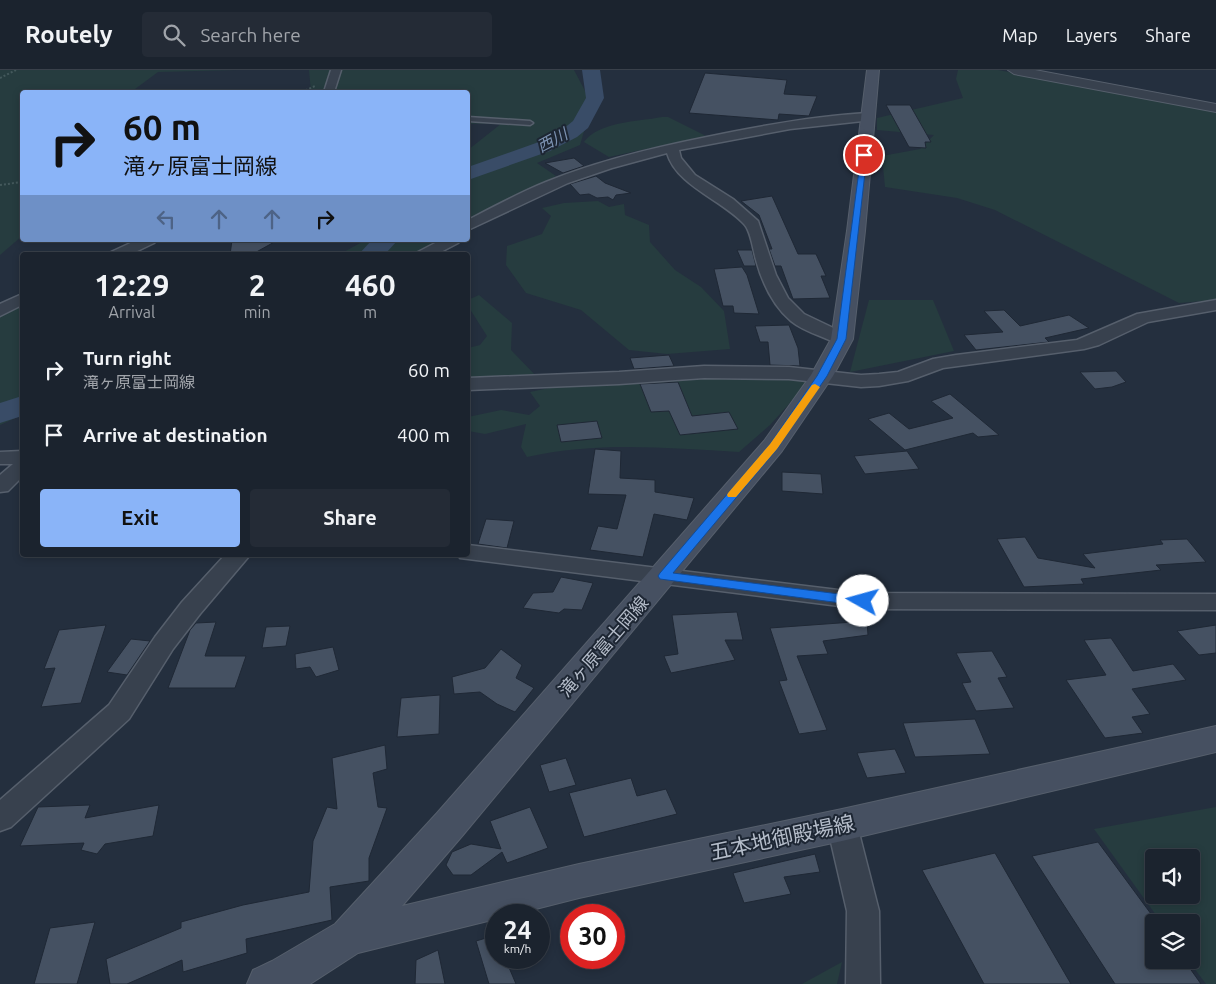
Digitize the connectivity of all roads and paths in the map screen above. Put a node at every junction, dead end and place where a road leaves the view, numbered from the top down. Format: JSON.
{"nodes":[{"id":1,"x":16,"y":70,"type":"edge"},
{"id":2,"x":336,"y":70,"type":"edge"},
{"id":3,"x":872,"y":70,"type":"edge"},
{"id":4,"x":1014,"y":70,"type":"edge"},
{"id":5,"x":0,"y":78,"type":"edge"},
{"id":6,"x":330,"y":90,"type":"edge"},
{"id":7,"x":1216,"y":108,"type":"edge"},
{"id":8,"x":868,"y":117,"type":"junction"},
{"id":9,"x":470,"y":119,"type":"edge"},
{"id":10,"x":530,"y":123,"type":"dead end"},
{"id":11,"x":672,"y":148,"type":"junction"},
{"id":12,"x":20,"y":182,"type":"edge"},
{"id":13,"x":0,"y":186,"type":"edge"},
{"id":14,"x":470,"y":225,"type":"edge"},
{"id":15,"x":145,"y":242,"type":"edge"},
{"id":16,"x":449,"y":242,"type":"edge"},
{"id":17,"x":123,"y":252,"type":"edge"},
{"id":18,"x":429,"y":252,"type":"edge"},
{"id":19,"x":20,"y":300,"type":"edge"},
{"id":20,"x":1216,"y":305,"type":"edge"},
{"id":21,"x":0,"y":311,"type":"edge"},
{"id":22,"x":842,"y":339,"type":"junction"},
{"id":23,"x":822,"y":376,"type":"junction"},
{"id":24,"x":470,"y":384,"type":"edge"},
{"id":25,"x":20,"y":457,"type":"edge"},
{"id":26,"x":0,"y":458,"type":"edge"},
{"id":27,"x":20,"y":469,"type":"edge"},
{"id":28,"x":0,"y":486,"type":"edge"},
{"id":29,"x":470,"y":553,"type":"edge"},
{"id":30,"x":236,"y":557,"type":"edge"},
{"id":31,"x":664,"y":576,"type":"junction"},
{"id":32,"x":1216,"y":602,"type":"edge"},
{"id":33,"x":1216,"y":739,"type":"edge"},
{"id":34,"x":0,"y":818,"type":"edge"},
{"id":35,"x":842,"y":825,"type":"junction"},
{"id":36,"x":349,"y":937,"type":"junction"},
{"id":37,"x":268,"y":984,"type":"edge"},
{"id":38,"x":863,"y":984,"type":"edge"}],
"edges":[{"from":1,"to":5,"type":"path"},
{"from":2,"to":6,"type":"street"},
{"from":3,"to":8,"type":"main road","name":"滝ヶ原富士岡線"},
{"from":4,"to":7,"type":"street"},
{"from":8,"to":11,"type":"street"},
{"from":8,"to":22,"type":"main road","name":"滝ヶ原富士岡線"},
{"from":9,"to":10,"type":"lane"},
{"from":11,"to":14,"type":"street"},
{"from":11,"to":22,"type":"street"},
{"from":12,"to":13,"type":"path"},
{"from":15,"to":17,"type":"street"},
{"from":16,"to":18,"type":"street"},
{"from":19,"to":21,"type":"street"},
{"from":20,"to":23,"type":"street"},
{"from":22,"to":23,"type":"main road","name":"滝ヶ原富士岡線"},
{"from":23,"to":24,"type":"street"},
{"from":23,"to":31,"type":"main road","name":"滝ヶ原富士岡線"},
{"from":25,"to":26,"type":"street"},
{"from":27,"to":28,"type":"street"},
{"from":29,"to":31,"type":"street"},
{"from":30,"to":34,"type":"street"},
{"from":31,"to":32,"type":"street"},
{"from":31,"to":36,"type":"main road","name":"滝ヶ原富士岡線"},
{"from":33,"to":35,"type":"main road","name":"五本地御殿場線"},
{"from":35,"to":36,"type":"main road","name":"五本地御殿場線"},
{"from":35,"to":38,"type":"street"},
{"from":36,"to":37,"type":"main road","name":"滝ヶ原富士岡線"}]}
